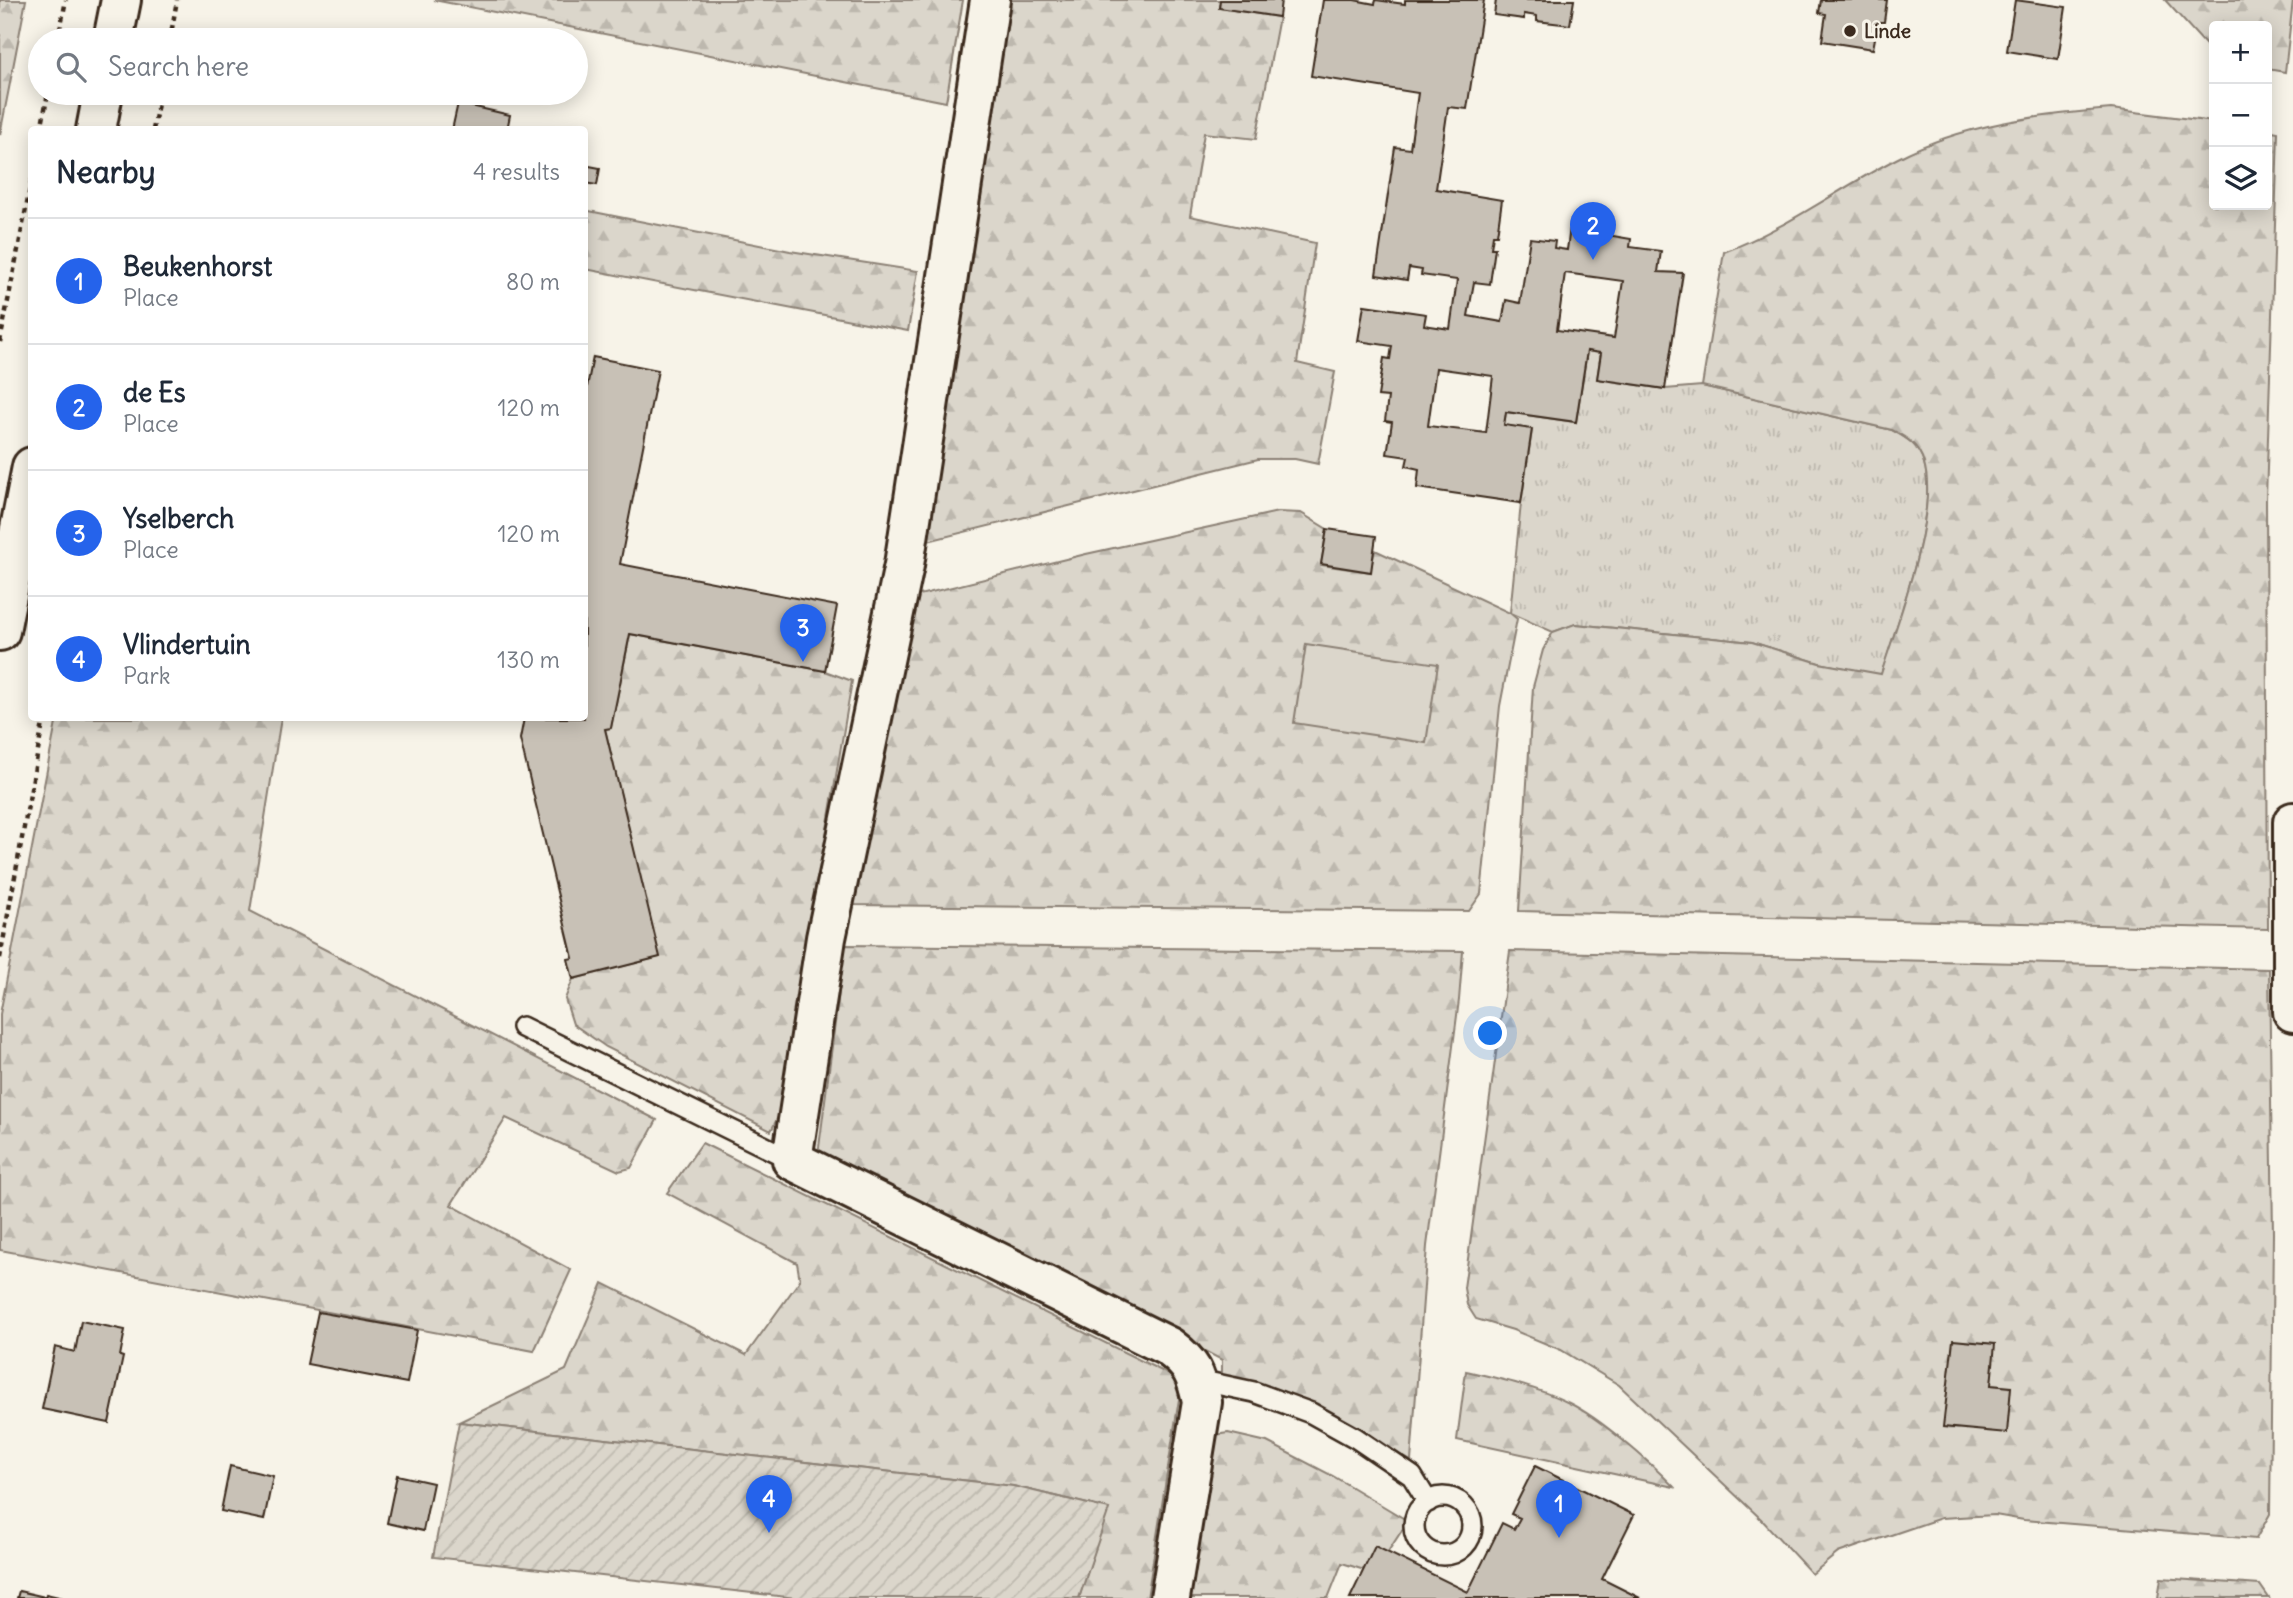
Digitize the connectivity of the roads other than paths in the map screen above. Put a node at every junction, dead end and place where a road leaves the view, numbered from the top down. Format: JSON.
{"nodes":[{"id":1,"x":121,"y":0,"type":"edge"},
{"id":2,"x":990,"y":0,"type":"edge"},
{"id":3,"x":115,"y":28,"type":"edge"},
{"id":4,"x":101,"y":105,"type":"edge"},
{"id":5,"x":97,"y":126,"type":"edge"},
{"id":6,"x":28,"y":488,"type":"edge"},
{"id":7,"x":0,"y":631,"type":"edge"},
{"id":8,"x":2293,"y":822,"type":"edge"},
{"id":9,"x":2293,"y":1012,"type":"edge"},
{"id":10,"x":522,"y":1027,"type":"dead end"},
{"id":11,"x":792,"y":1160,"type":"junction"},
{"id":12,"x":1198,"y":1380,"type":"junction"},
{"id":13,"x":1428,"y":1502,"type":"dead end"},
{"id":14,"x":1170,"y":1598,"type":"edge"}],
"edges":[{"from":1,"to":3,"type":"street"},
{"from":2,"to":11,"type":"street"},
{"from":4,"to":5,"type":"street"},
{"from":6,"to":7,"type":"street"},
{"from":8,"to":9,"type":"street"},
{"from":10,"to":11,"type":"lane"},
{"from":11,"to":12,"type":"street"},
{"from":12,"to":13,"type":"lane"},
{"from":12,"to":14,"type":"street"}]}
